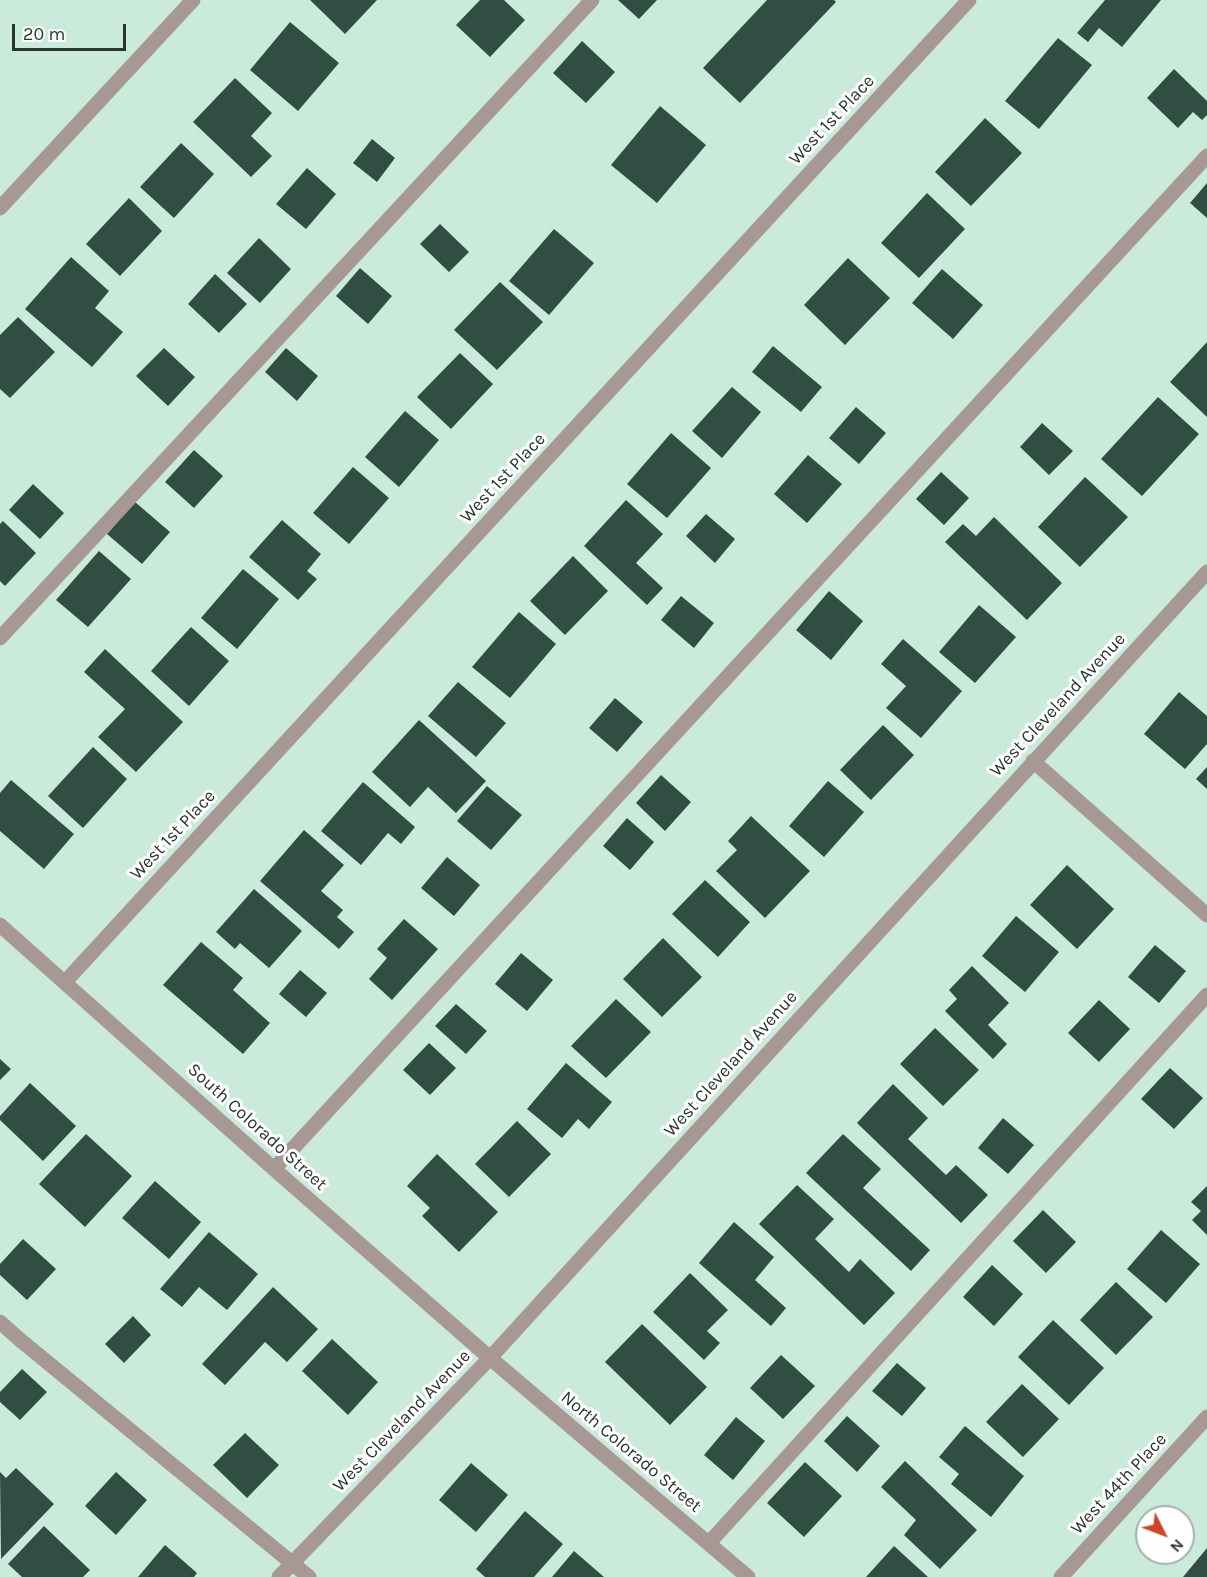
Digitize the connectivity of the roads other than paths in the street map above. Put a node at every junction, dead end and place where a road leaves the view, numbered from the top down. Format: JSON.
{"nodes":[{"id":1,"x":193,"y":0,"type":"edge"},
{"id":2,"x":592,"y":0,"type":"edge"},
{"id":3,"x":969,"y":0,"type":"edge"},
{"id":4,"x":1207,"y":156,"type":"edge"},
{"id":5,"x":0,"y":208,"type":"edge"},
{"id":6,"x":1207,"y":572,"type":"edge"},
{"id":7,"x":0,"y":638,"type":"edge"},
{"id":8,"x":1033,"y":761,"type":"junction"},
{"id":9,"x":1207,"y":915,"type":"edge"},
{"id":10,"x":0,"y":925,"type":"edge"},
{"id":11,"x":65,"y":982,"type":"junction"},
{"id":12,"x":1207,"y":995,"type":"edge"},
{"id":13,"x":274,"y":1169,"type":"junction"},
{"id":14,"x":0,"y":1322,"type":"edge"},
{"id":15,"x":490,"y":1358,"type":"junction"},
{"id":16,"x":1207,"y":1418,"type":"edge"},
{"id":17,"x":709,"y":1543,"type":"junction"},
{"id":18,"x":292,"y":1563,"type":"junction"},
{"id":19,"x":279,"y":1577,"type":"edge"},
{"id":20,"x":309,"y":1577,"type":"edge"},
{"id":21,"x":747,"y":1577,"type":"edge"},
{"id":22,"x":1061,"y":1577,"type":"edge"}],
"edges":[{"from":1,"to":5,"type":"street"},
{"from":2,"to":7,"type":"street"},
{"from":3,"to":11,"type":"street","name":"West 1st Place"},
{"from":4,"to":13,"type":"street"},
{"from":6,"to":8,"type":"street","name":"West Cleveland Avenue"},
{"from":8,"to":9,"type":"street"},
{"from":8,"to":15,"type":"street","name":"West Cleveland Avenue"},
{"from":10,"to":11,"type":"street","name":"South Colorado Street"},
{"from":11,"to":13,"type":"street","name":"South Colorado Street"},
{"from":12,"to":17,"type":"street"},
{"from":13,"to":15,"type":"street","name":"South Colorado Street"},
{"from":14,"to":18,"type":"street"},
{"from":15,"to":17,"type":"street","name":"North Colorado Street"},
{"from":15,"to":18,"type":"street","name":"West Cleveland Avenue"},
{"from":16,"to":22,"type":"street","name":"West 44th Place"},
{"from":17,"to":21,"type":"street","name":"North Colorado Street"},
{"from":18,"to":19,"type":"street","name":"West Cleveland Avenue"},
{"from":18,"to":20,"type":"street"}]}
